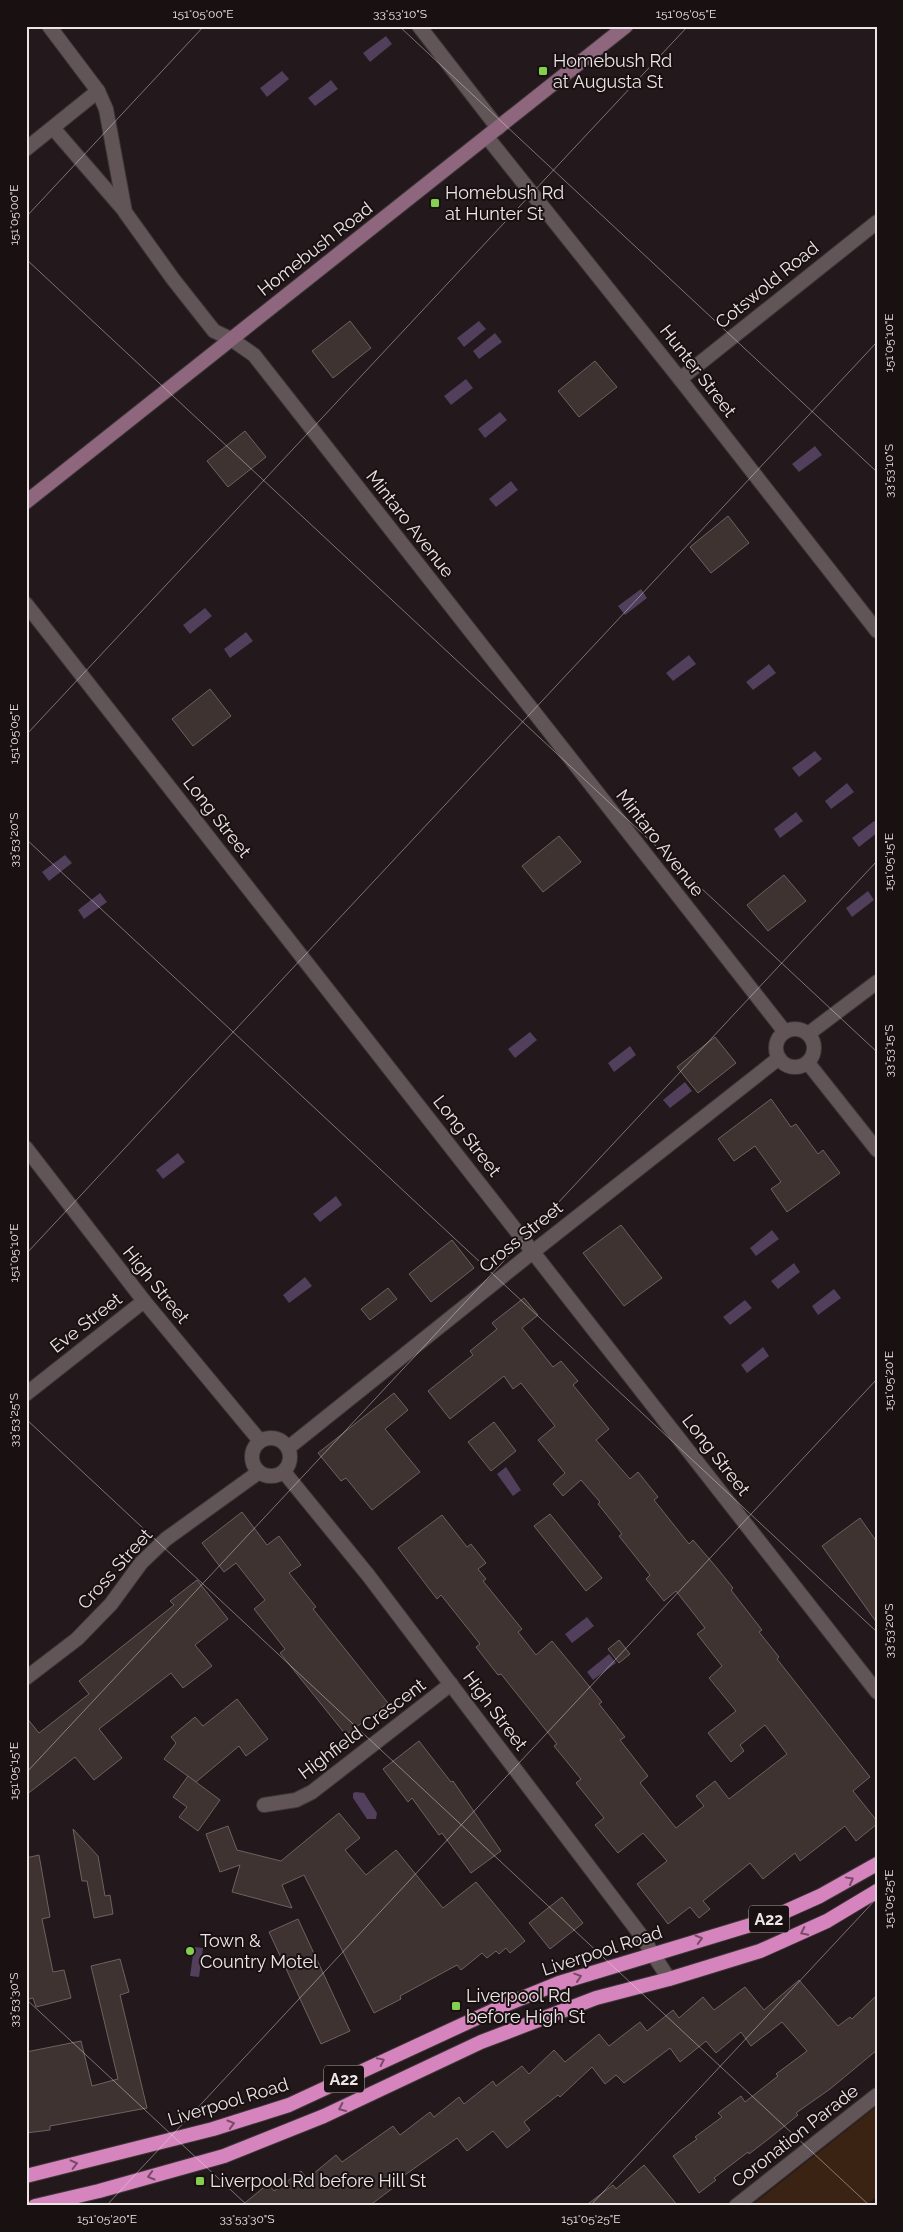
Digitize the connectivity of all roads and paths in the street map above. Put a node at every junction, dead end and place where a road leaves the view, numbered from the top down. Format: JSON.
{"nodes":[{"id":1,"x":49,"y":26,"type":"edge"},
{"id":2,"x":419,"y":26,"type":"edge"},
{"id":3,"x":626,"y":26,"type":"edge"},
{"id":4,"x":98,"y":91,"type":"junction"},
{"id":5,"x":53,"y":128,"type":"junction"},
{"id":6,"x":493,"y":132,"type":"junction"},
{"id":7,"x":26,"y":149,"type":"edge"},
{"id":8,"x":125,"y":212,"type":"junction"},
{"id":9,"x":877,"y":222,"type":"edge"},
{"id":10,"x":231,"y":339,"type":"junction"},
{"id":11,"x":680,"y":379,"type":"junction"},
{"id":12,"x":26,"y":502,"type":"edge"},
{"id":13,"x":26,"y":604,"type":"edge"},
{"id":14,"x":877,"y":630,"type":"edge"},
{"id":15,"x":877,"y":982,"type":"edge"},
{"id":16,"x":785,"y":1032,"type":"junction"},
{"id":17,"x":808,"y":1034,"type":"junction"},
{"id":18,"x":779,"y":1058,"type":"junction"},
{"id":19,"x":808,"y":1062,"type":"junction"},
{"id":20,"x":26,"y":1148,"type":"edge"},
{"id":21,"x":877,"y":1150,"type":"edge"},
{"id":22,"x":32,"y":1167,"type":"edge"},
{"id":23,"x":534,"y":1251,"type":"junction"},
{"id":24,"x":144,"y":1301,"type":"junction"},
{"id":25,"x":26,"y":1394,"type":"edge"},
{"id":26,"x":260,"y":1441,"type":"junction"},
{"id":27,"x":288,"y":1448,"type":"junction"},
{"id":28,"x":259,"y":1472,"type":"junction"},
{"id":29,"x":284,"y":1472,"type":"junction"},
{"id":30,"x":26,"y":1678,"type":"edge"},
{"id":31,"x":451,"y":1684,"type":"junction"},
{"id":32,"x":877,"y":1692,"type":"edge"},
{"id":33,"x":264,"y":1805,"type":"dead end"},
{"id":34,"x":877,"y":1864,"type":"edge"},
{"id":35,"x":877,"y":1891,"type":"edge"},
{"id":36,"x":652,"y":1953,"type":"junction"},
{"id":37,"x":669,"y":1979,"type":"junction"},
{"id":38,"x":877,"y":2095,"type":"edge"},
{"id":39,"x":26,"y":2176,"type":"edge"},
{"id":40,"x":35,"y":2206,"type":"edge"},
{"id":41,"x":736,"y":2206,"type":"edge"}],
"edges":[{"from":1,"to":4,"type":"street","name":"Mintaro Avenue"},
{"from":2,"to":6,"type":"street","name":"Hunter Street"},
{"from":3,"to":6,"type":"main road","name":"Homebush Road"},
{"from":4,"to":5,"type":"street"},
{"from":4,"to":8,"type":"street","name":"Mintaro Avenue"},
{"from":5,"to":7,"type":"street"},
{"from":5,"to":8,"type":"street"},
{"from":6,"to":10,"type":"main road","name":"Homebush Road"},
{"from":6,"to":11,"type":"street","name":"Hunter Street"},
{"from":8,"to":10,"type":"street","name":"Mintaro Avenue"},
{"from":9,"to":11,"type":"street","name":"Cotswold Road"},
{"from":10,"to":12,"type":"main road","name":"Homebush Road"},
{"from":10,"to":16,"type":"street","name":"Mintaro Avenue"},
{"from":11,"to":14,"type":"street","name":"Hunter Street"},
{"from":13,"to":23,"type":"street","name":"Long Street"},
{"from":15,"to":17,"type":"street"},
{"from":16,"to":17,"type":"street"},
{"from":16,"to":18,"type":"street"},
{"from":17,"to":19,"type":"street"},
{"from":18,"to":19,"type":"street"},
{"from":18,"to":23,"type":"street","name":"Cross Street"},
{"from":19,"to":21,"type":"street"},
{"from":20,"to":22,"type":"street","name":"High Street"},
{"from":22,"to":24,"type":"street","name":"High Street"},
{"from":23,"to":27,"type":"street","name":"Cross Street"},
{"from":23,"to":32,"type":"street","name":"Long Street"},
{"from":24,"to":25,"type":"street","name":"Eve Street"},
{"from":24,"to":26,"type":"street","name":"High Street"},
{"from":26,"to":27,"type":"street"},
{"from":26,"to":28,"type":"street"},
{"from":27,"to":29,"type":"street"},
{"from":28,"to":29,"type":"street"},
{"from":28,"to":30,"type":"street","name":"Cross Street"},
{"from":29,"to":31,"type":"street","name":"High Street"},
{"from":31,"to":33,"type":"street","name":"Highfield Crescent"},
{"from":31,"to":36,"type":"street","name":"High Street"},
{"from":36,"to":34,"type":"highway","name":"Liverpool Road","number":"A22","one_way":true},
{"from":35,"to":37,"type":"highway","number":"A22","one_way":true},
{"from":36,"to":37,"type":"street","name":"High Street"},
{"from":39,"to":36,"type":"highway","name":"Liverpool Road","number":"A22","one_way":true},
{"from":37,"to":40,"type":"highway","number":"A22","one_way":true},
{"from":38,"to":41,"type":"street","name":"Coronation Parade"}]}
